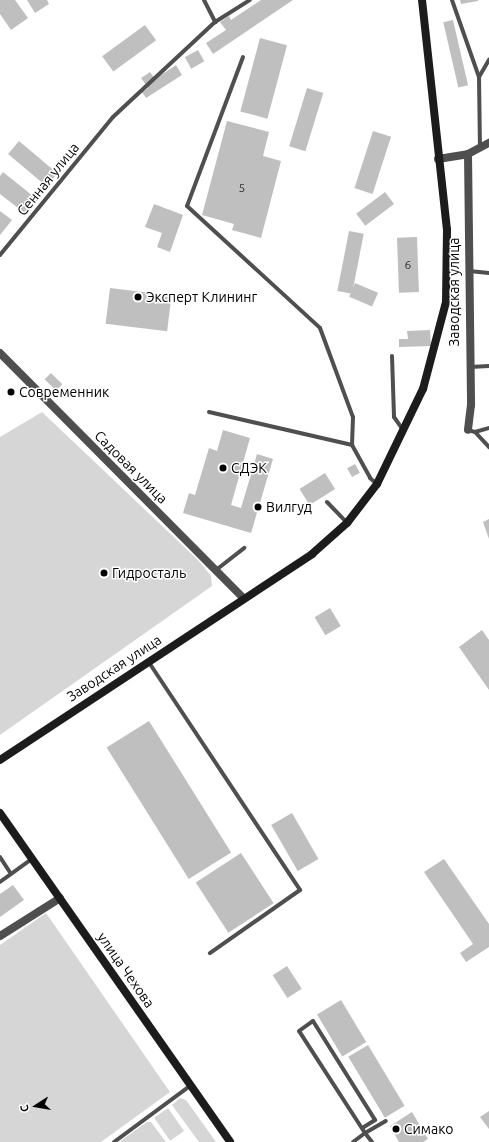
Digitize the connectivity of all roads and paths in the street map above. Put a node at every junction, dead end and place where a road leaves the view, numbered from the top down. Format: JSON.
{"nodes":[{"id":1,"x":204,"y":0,"type":"edge"},
{"id":2,"x":250,"y":0,"type":"edge"},
{"id":3,"x":422,"y":0,"type":"edge"},
{"id":4,"x":452,"y":0,"type":"edge"},
{"id":5,"x":215,"y":22,"type":"junction"},
{"id":6,"x":243,"y":57,"type":"dead end"},
{"id":7,"x":489,"y":60,"type":"edge"},
{"id":8,"x":480,"y":77,"type":"junction"},
{"id":9,"x":489,"y":143,"type":"edge"},
{"id":10,"x":480,"y":148,"type":"junction"},
{"id":11,"x":468,"y":154,"type":"junction"},
{"id":12,"x":438,"y":159,"type":"junction"},
{"id":13,"x":0,"y":255,"type":"edge"},
{"id":14,"x":467,"y":270,"type":"junction"},
{"id":15,"x":489,"y":273,"type":"edge"},
{"id":16,"x":0,"y":353,"type":"edge"},
{"id":17,"x":392,"y":356,"type":"dead end"},
{"id":18,"x":489,"y":366,"type":"edge"},
{"id":19,"x":468,"y":367,"type":"junction"},
{"id":20,"x":209,"y":412,"type":"dead end"},
{"id":21,"x":489,"y":428,"type":"edge"},
{"id":22,"x":404,"y":430,"type":"junction"},
{"id":23,"x":471,"y":431,"type":"junction"},
{"id":24,"x":352,"y":445,"type":"junction"},
{"id":25,"x":489,"y":447,"type":"edge"},
{"id":26,"x":377,"y":484,"type":"junction"},
{"id":27,"x":327,"y":502,"type":"dead end"},
{"id":28,"x":347,"y":523,"type":"junction"},
{"id":29,"x":244,"y":548,"type":"dead end"},
{"id":30,"x":211,"y":568,"type":"junction"},
{"id":31,"x":244,"y":599,"type":"junction"},
{"id":32,"x":148,"y":661,"type":"junction"},
{"id":33,"x":0,"y":760,"type":"edge"},
{"id":34,"x":0,"y":813,"type":"edge"},
{"id":35,"x":0,"y":857,"type":"edge"},
{"id":36,"x":32,"y":859,"type":"junction"},
{"id":37,"x":12,"y":874,"type":"junction"},
{"id":38,"x":0,"y":882,"type":"edge"},
{"id":39,"x":60,"y":898,"type":"junction"},
{"id":40,"x":0,"y":936,"type":"edge"},
{"id":41,"x":210,"y":953,"type":"dead end"},
{"id":42,"x":190,"y":1086,"type":"junction"},
{"id":43,"x":386,"y":1121,"type":"dead end"},
{"id":44,"x":362,"y":1128,"type":"junction"},
{"id":45,"x":365,"y":1133,"type":"junction"},
{"id":46,"x":114,"y":1142,"type":"edge"},
{"id":47,"x":230,"y":1142,"type":"edge"},
{"id":48,"x":353,"y":1142,"type":"edge"},
{"id":49,"x":372,"y":1142,"type":"edge"}],
"edges":[{"from":1,"to":5,"type":"lane"},
{"from":2,"to":5,"type":"lane","name":"Сенная улица"},
{"from":3,"to":12,"type":"main road","name":"Заводская улица"},
{"from":4,"to":8,"type":"lane"},
{"from":5,"to":13,"type":"lane","name":"Сенная улица"},
{"from":6,"to":24,"type":"lane"},
{"from":7,"to":8,"type":"lane"},
{"from":8,"to":10,"type":"lane"},
{"from":9,"to":10,"type":"street"},
{"from":10,"to":11,"type":"street"},
{"from":11,"to":12,"type":"street"},
{"from":11,"to":14,"type":"street","name":"Заводская улица"},
{"from":12,"to":22,"type":"main road","name":"Заводская улица"},
{"from":14,"to":15,"type":"lane"},
{"from":14,"to":19,"type":"street","name":"Заводская улица"},
{"from":16,"to":30,"type":"street","name":"Садовая улица"},
{"from":17,"to":22,"type":"lane"},
{"from":18,"to":19,"type":"lane"},
{"from":19,"to":23,"type":"street","name":"Заводская улица"},
{"from":20,"to":24,"type":"lane"},
{"from":21,"to":23,"type":"lane"},
{"from":22,"to":26,"type":"main road","name":"Заводская улица"},
{"from":23,"to":25,"type":"lane"},
{"from":24,"to":26,"type":"lane"},
{"from":26,"to":28,"type":"main road","name":"Заводская улица"},
{"from":27,"to":28,"type":"lane"},
{"from":28,"to":31,"type":"main road","name":"Заводская улица"},
{"from":29,"to":30,"type":"lane"},
{"from":30,"to":31,"type":"street","name":"Садовая улица"},
{"from":31,"to":32,"type":"main road","name":"Заводская улица"},
{"from":32,"to":33,"type":"main road","name":"Заводская улица"},
{"from":32,"to":41,"type":"lane"},
{"from":34,"to":36,"type":"main road","name":"улица Чехова"},
{"from":35,"to":37,"type":"lane"},
{"from":36,"to":37,"type":"lane"},
{"from":36,"to":39,"type":"main road","name":"улица Чехова"},
{"from":37,"to":38,"type":"lane"},
{"from":39,"to":40,"type":"street"},
{"from":39,"to":42,"type":"main road","name":"улица Чехова"},
{"from":42,"to":46,"type":"lane"},
{"from":42,"to":47,"type":"main road","name":"улица Чехова"},
{"from":43,"to":45,"type":"lane"},
{"from":44,"to":44,"type":"lane"},
{"from":44,"to":45,"type":"lane"},
{"from":45,"to":48,"type":"lane"},
{"from":45,"to":49,"type":"lane"}]}
